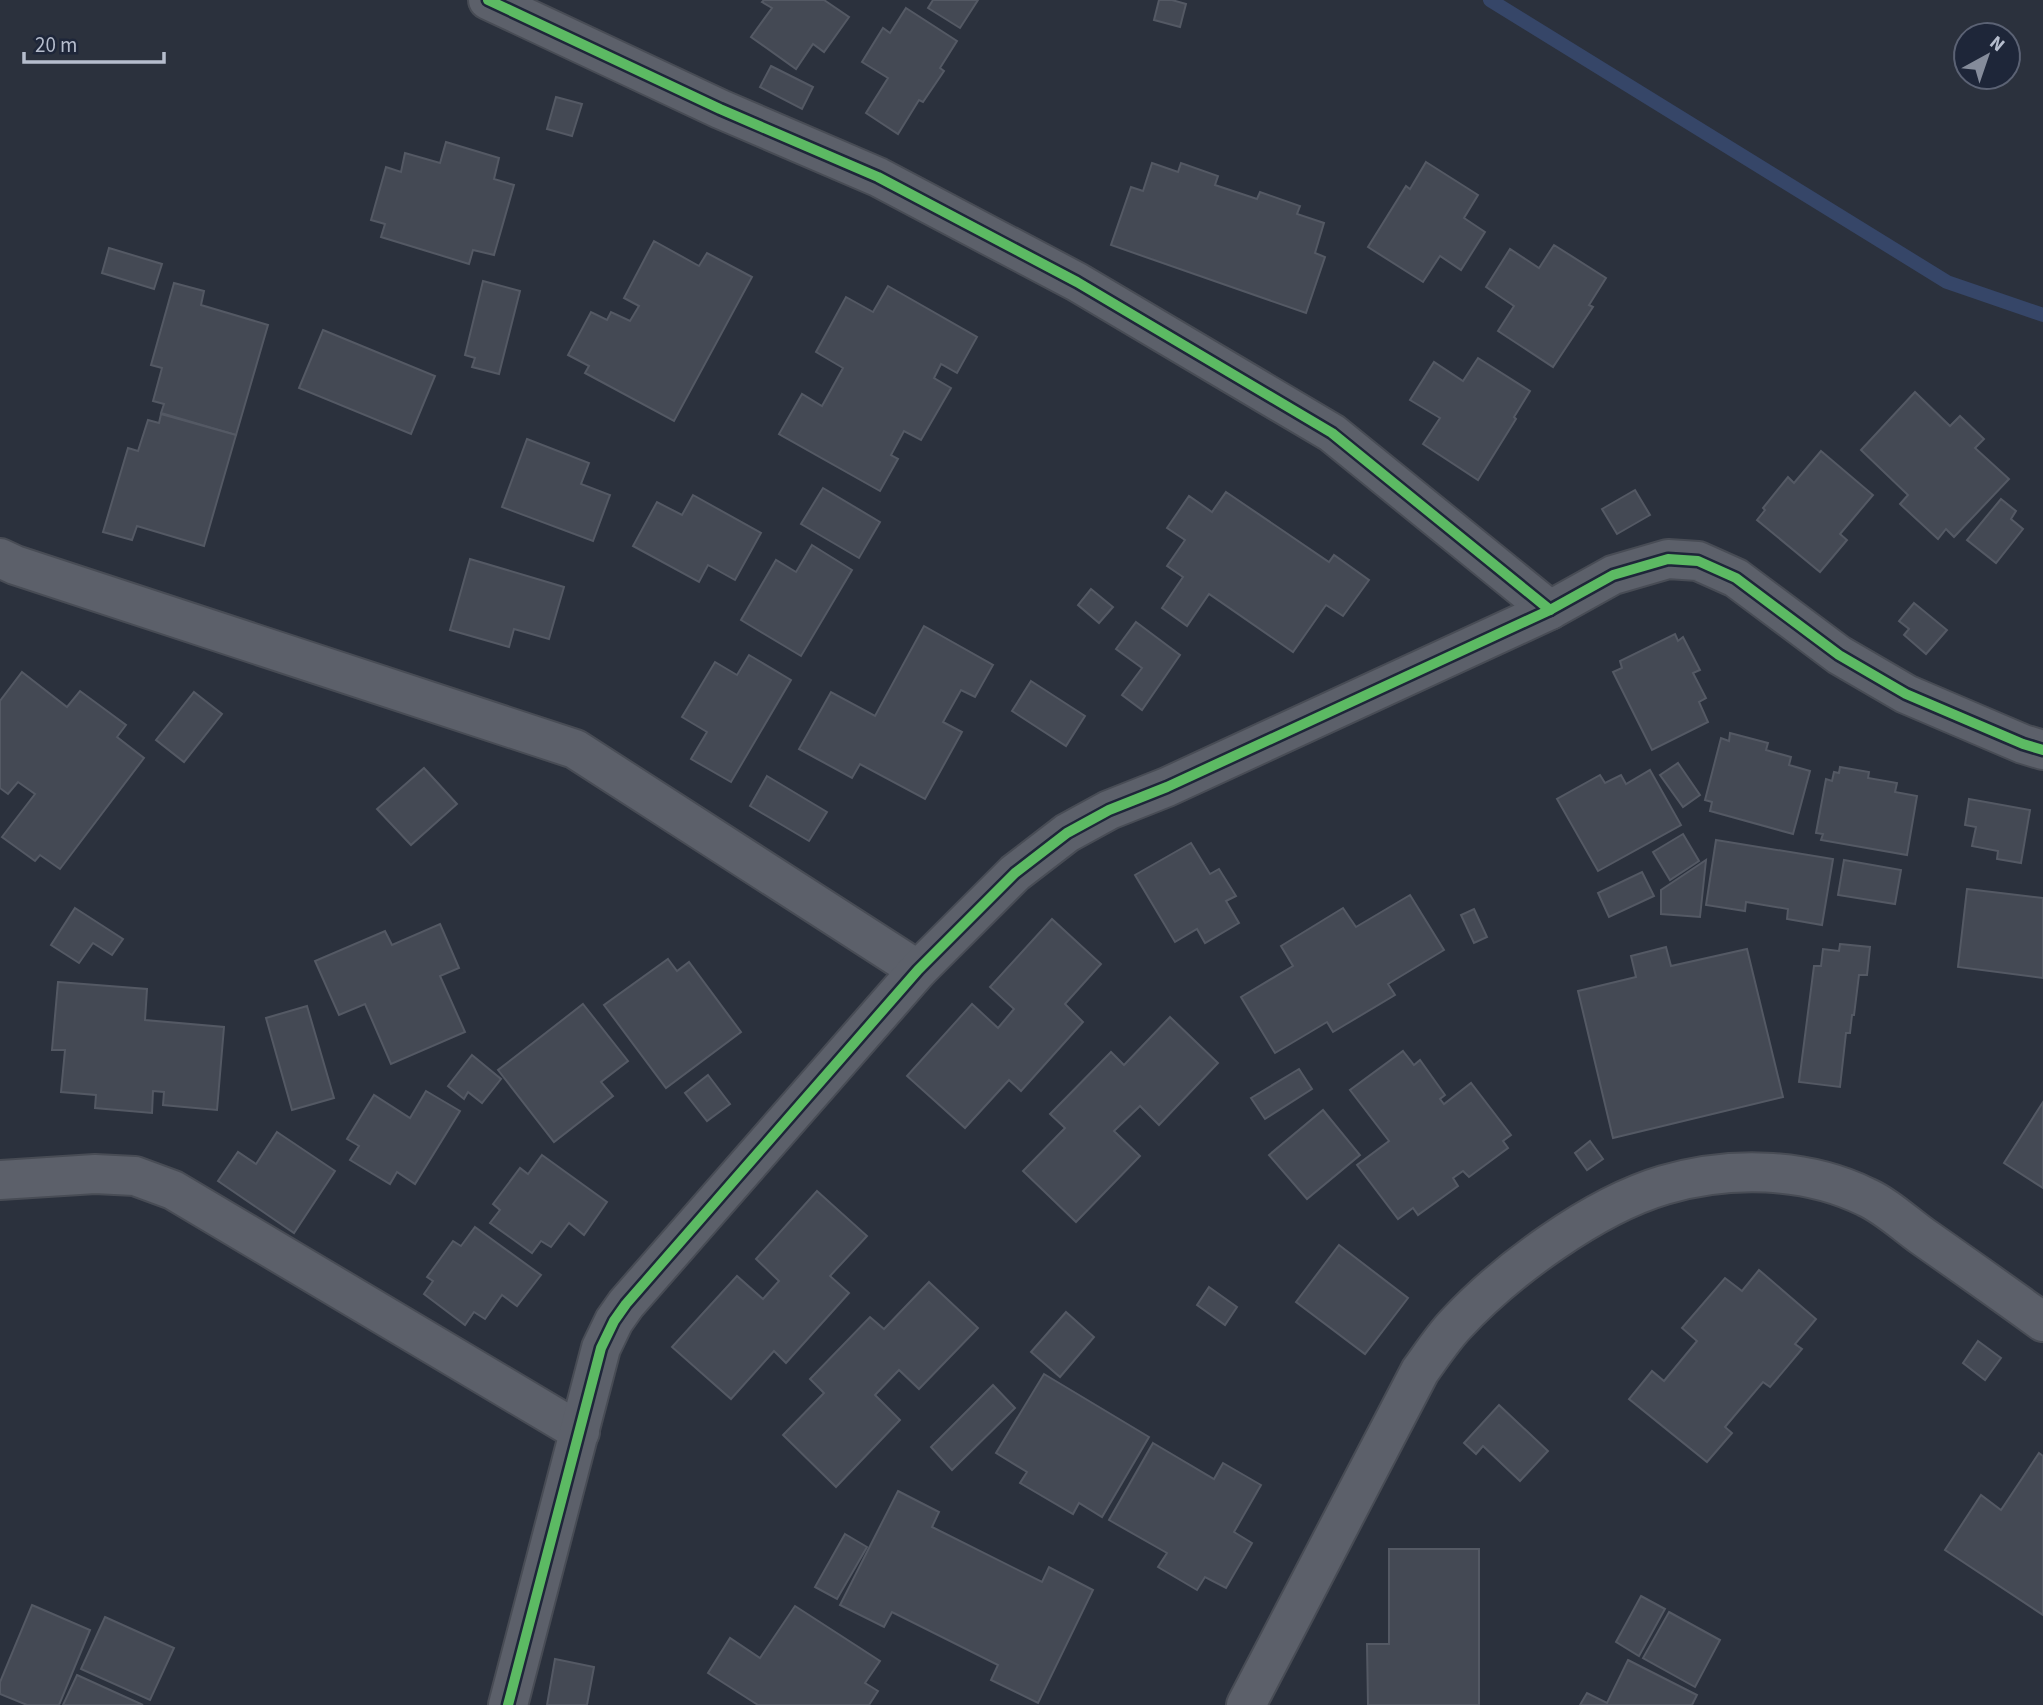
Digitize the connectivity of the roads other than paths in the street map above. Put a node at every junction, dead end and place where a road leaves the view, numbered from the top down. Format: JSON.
{"nodes":[{"id":1,"x":488,"y":0,"type":"edge"},
{"id":2,"x":0,"y":558,"type":"edge"},
{"id":3,"x":1550,"y":610,"type":"junction"},
{"id":4,"x":2043,"y":750,"type":"edge"},
{"id":5,"x":918,"y":970,"type":"junction"},
{"id":6,"x":0,"y":1180,"type":"edge"},
{"id":7,"x":2043,"y":1322,"type":"edge"},
{"id":8,"x":580,"y":1432,"type":"junction"},
{"id":9,"x":508,"y":1705,"type":"edge"},
{"id":10,"x":1246,"y":1705,"type":"edge"}],
"edges":[{"from":1,"to":3,"type":"street"},
{"from":2,"to":5,"type":"street"},
{"from":3,"to":4,"type":"street"},
{"from":3,"to":5,"type":"street"},
{"from":5,"to":8,"type":"street"},
{"from":6,"to":8,"type":"street"},
{"from":7,"to":10,"type":"street"},
{"from":8,"to":9,"type":"street"}]}
